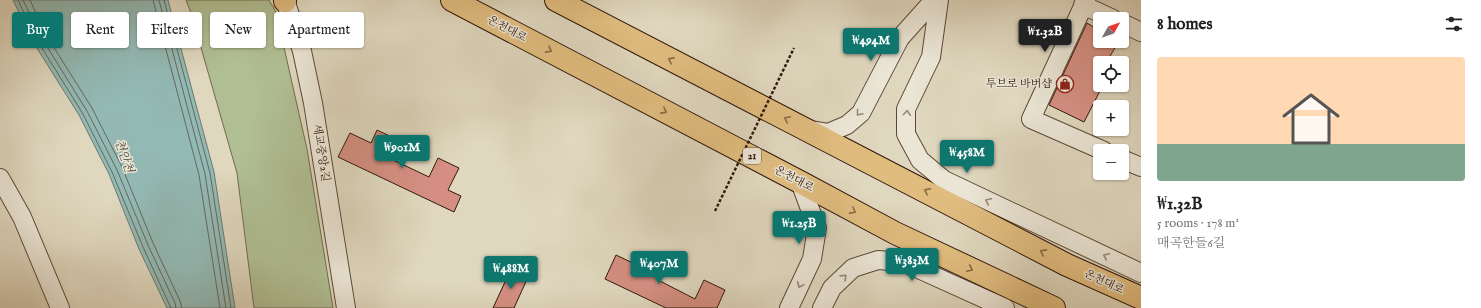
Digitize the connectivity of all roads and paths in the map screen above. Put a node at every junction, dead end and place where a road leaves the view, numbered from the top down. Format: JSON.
{"nodes":[{"id":1,"x":285,"y":0,"type":"edge"},
{"id":2,"x":452,"y":0,"type":"edge"},
{"id":3,"x":556,"y":0,"type":"edge"},
{"id":4,"x":934,"y":0,"type":"edge"},
{"id":5,"x":939,"y":0,"type":"edge"},
{"id":6,"x":1084,"y":3,"type":"edge"},
{"id":7,"x":1100,"y":12,"type":"edge"},
{"id":8,"x":1129,"y":26,"type":"edge"},
{"id":9,"x":1141,"y":32,"type":"edge"},
{"id":10,"x":794,"y":48,"type":"dead end"},
{"id":11,"x":809,"y":130,"type":"junction"},
{"id":12,"x":1093,"y":146,"type":"edge"},
{"id":13,"x":1129,"y":162,"type":"edge"},
{"id":14,"x":1141,"y":167,"type":"edge"},
{"id":15,"x":0,"y":178,"type":"edge"},
{"id":16,"x":800,"y":182,"type":"junction"},
{"id":17,"x":715,"y":211,"type":"dead end"},
{"id":18,"x":1067,"y":265,"type":"junction"},
{"id":19,"x":1141,"y":272,"type":"edge"},
{"id":20,"x":1141,"y":283,"type":"edge"},
{"id":21,"x":1141,"y":298,"type":"edge"},
{"id":22,"x":60,"y":308,"type":"edge"},
{"id":23,"x":346,"y":308,"type":"edge"},
{"id":24,"x":789,"y":308,"type":"edge"},
{"id":25,"x":822,"y":308,"type":"edge"},
{"id":26,"x":1005,"y":308,"type":"edge"},
{"id":27,"x":1054,"y":308,"type":"edge"}],
"edges":[{"from":1,"to":23,"type":"street","name":"세교중앙2길"},
{"from":2,"to":16,"type":"highway","name":"온천대로","number":"21","one_way":true},
{"from":11,"to":3,"type":"highway","name":"온천대로","one_way":true},
{"from":4,"to":11,"type":"street","one_way":true},
{"from":19,"to":5,"type":"street","one_way":true},
{"from":6,"to":7,"type":"street"},
{"from":6,"to":12,"type":"street"},
{"from":8,"to":9,"type":"street"},
{"from":10,"to":17,"type":"path","bridge":true},
{"from":18,"to":11,"type":"highway","name":"온천대로","one_way":true},
{"from":13,"to":14,"type":"street"},
{"from":15,"to":22,"type":"street"},
{"from":16,"to":24,"type":"street","one_way":true},
{"from":16,"to":27,"type":"highway","name":"온천대로","number":"21","one_way":true},
{"from":18,"to":20,"type":"highway"},
{"from":18,"to":21,"type":"highway","name":"온천대로"},
{"from":25,"to":26,"type":"street","one_way":true}]}
